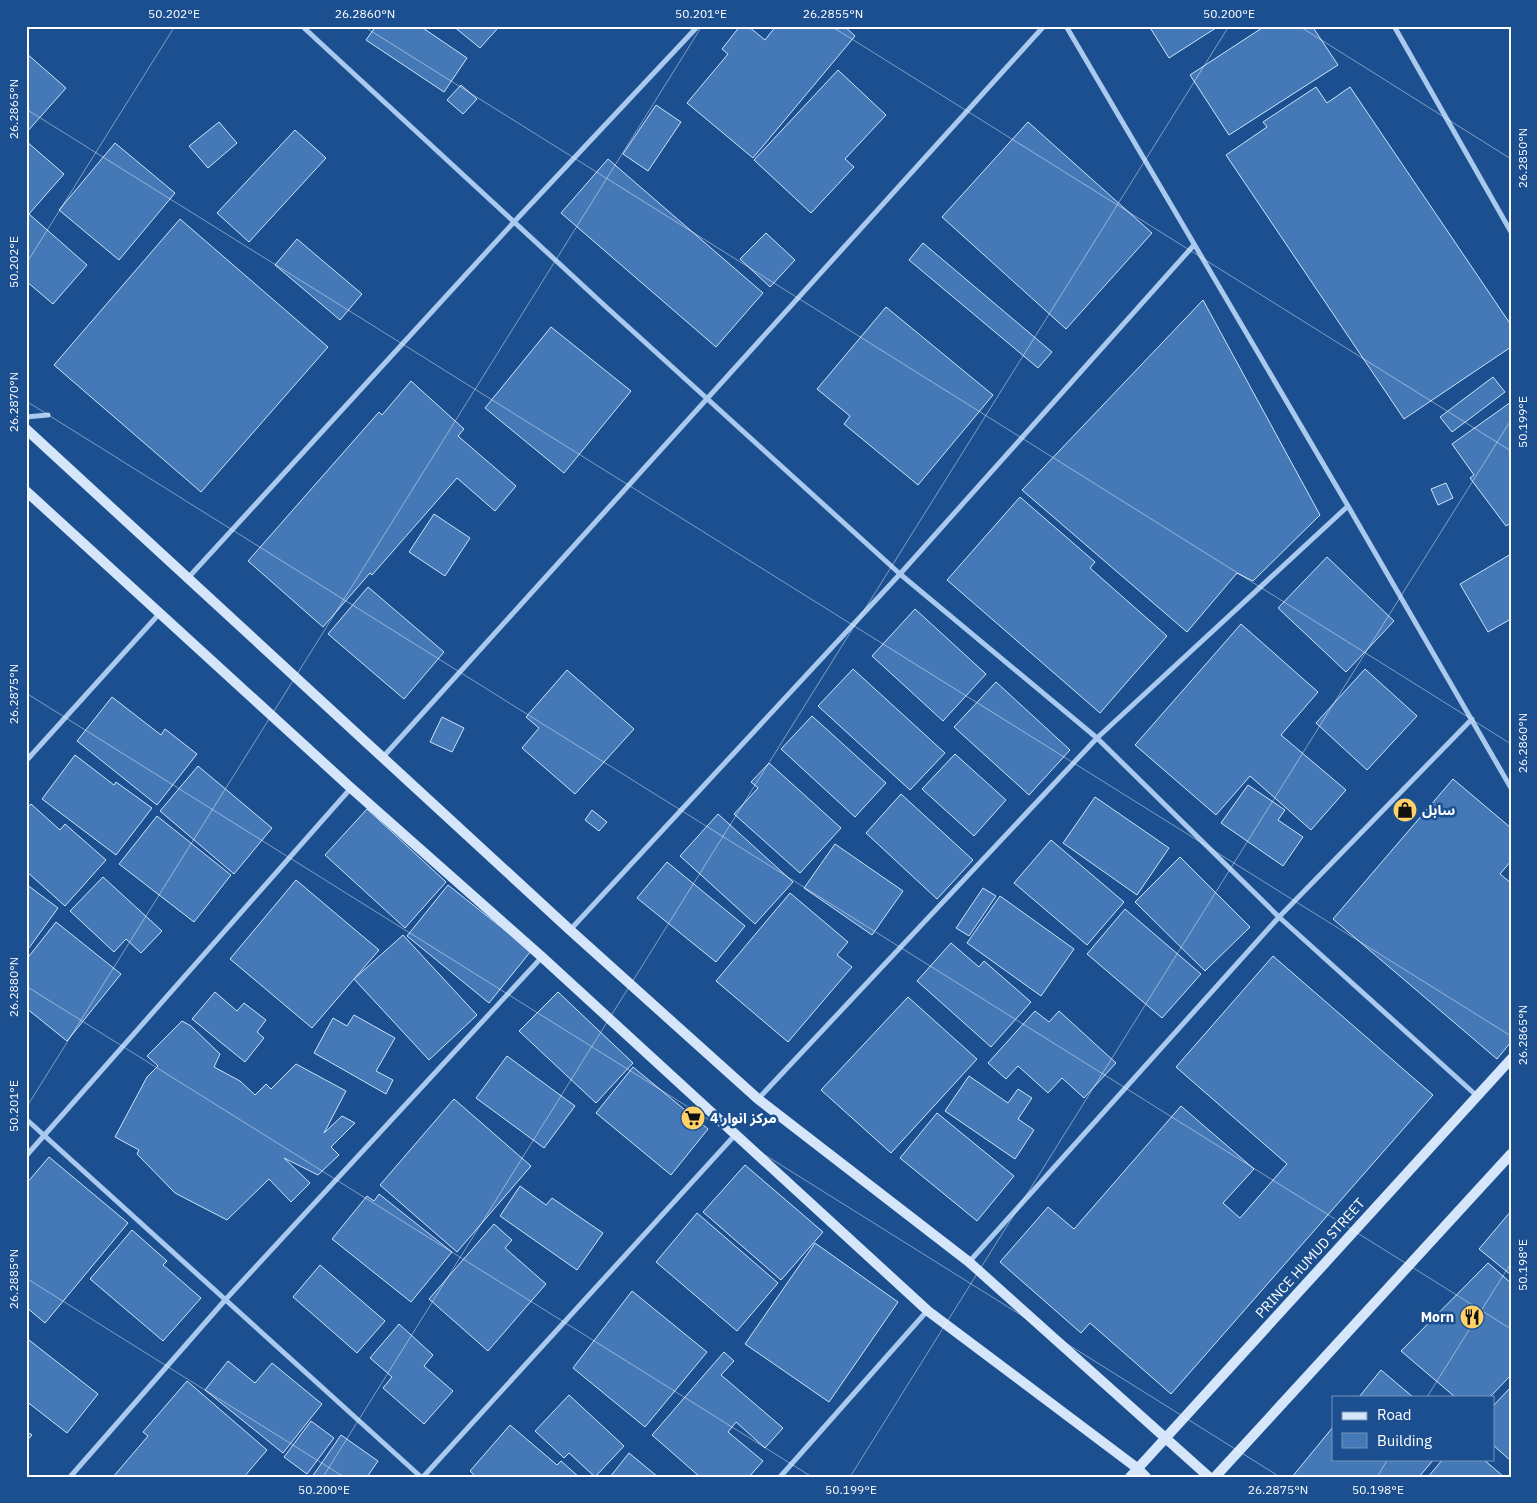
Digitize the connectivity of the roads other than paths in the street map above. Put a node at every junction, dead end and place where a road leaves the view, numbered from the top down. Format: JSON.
{"nodes":[{"id":1,"x":302,"y":26,"type":"edge"},
{"id":2,"x":698,"y":26,"type":"edge"},
{"id":3,"x":1044,"y":26,"type":"edge"},
{"id":4,"x":1066,"y":26,"type":"edge"},
{"id":5,"x":1394,"y":26,"type":"edge"},
{"id":6,"x":514,"y":222,"type":"junction"},
{"id":7,"x":1511,"y":232,"type":"edge"},
{"id":8,"x":1194,"y":245,"type":"junction"},
{"id":9,"x":708,"y":399,"type":"junction"},
{"id":10,"x":48,"y":416,"type":"dead end"},
{"id":11,"x":26,"y":417,"type":"edge"},
{"id":12,"x":26,"y":429,"type":"edge"},
{"id":13,"x":26,"y":490,"type":"edge"},
{"id":14,"x":1348,"y":506,"type":"junction"},
{"id":15,"x":900,"y":574,"type":"junction"},
{"id":16,"x":188,"y":578,"type":"junction"},
{"id":17,"x":159,"y":614,"type":"junction"},
{"id":18,"x":1472,"y":719,"type":"junction"},
{"id":19,"x":1098,"y":738,"type":"junction"},
{"id":20,"x":382,"y":757,"type":"junction"},
{"id":21,"x":26,"y":761,"type":"edge"},
{"id":22,"x":351,"y":788,"type":"junction"},
{"id":23,"x":1511,"y":788,"type":"edge"},
{"id":24,"x":1279,"y":917,"type":"junction"},
{"id":25,"x":570,"y":930,"type":"junction"},
{"id":26,"x":542,"y":958,"type":"junction"},
{"id":27,"x":1511,"y":1059,"type":"edge"},
{"id":28,"x":1477,"y":1096,"type":"junction"},
{"id":29,"x":758,"y":1100,"type":"junction"},
{"id":30,"x":26,"y":1119,"type":"edge"},
{"id":31,"x":735,"y":1135,"type":"junction"},
{"id":32,"x":45,"y":1136,"type":"junction"},
{"id":33,"x":1511,"y":1154,"type":"edge"},
{"id":34,"x":26,"y":1156,"type":"edge"},
{"id":35,"x":969,"y":1262,"type":"junction"},
{"id":36,"x":226,"y":1299,"type":"junction"},
{"id":37,"x":928,"y":1310,"type":"junction"},
{"id":38,"x":1166,"y":1437,"type":"junction"},
{"id":39,"x":1134,"y":1473,"type":"edge"},
{"id":40,"x":70,"y":1477,"type":"edge"},
{"id":41,"x":422,"y":1477,"type":"edge"},
{"id":42,"x":780,"y":1477,"type":"edge"},
{"id":43,"x":1146,"y":1477,"type":"edge"},
{"id":44,"x":1209,"y":1477,"type":"edge"},
{"id":45,"x":1215,"y":1477,"type":"edge"}],
"edges":[{"from":1,"to":6,"type":"street"},
{"from":2,"to":6,"type":"street"},
{"from":3,"to":9,"type":"street"},
{"from":4,"to":8,"type":"street"},
{"from":5,"to":7,"type":"street"},
{"from":6,"to":9,"type":"street"},
{"from":6,"to":16,"type":"street"},
{"from":8,"to":14,"type":"street"},
{"from":8,"to":15,"type":"street"},
{"from":9,"to":15,"type":"street"},
{"from":9,"to":20,"type":"street"},
{"from":10,"to":11,"type":"street"},
{"from":12,"to":16,"type":"main road"},
{"from":13,"to":17,"type":"main road"},
{"from":14,"to":18,"type":"street"},
{"from":14,"to":19,"type":"street"},
{"from":15,"to":19,"type":"street"},
{"from":15,"to":25,"type":"street"},
{"from":16,"to":20,"type":"main road"},
{"from":17,"to":21,"type":"street"},
{"from":17,"to":22,"type":"main road"},
{"from":18,"to":23,"type":"street"},
{"from":18,"to":24,"type":"street"},
{"from":19,"to":24,"type":"street"},
{"from":19,"to":29,"type":"street"},
{"from":20,"to":25,"type":"main road"},
{"from":22,"to":26,"type":"main road"},
{"from":22,"to":32,"type":"street"},
{"from":24,"to":28,"type":"street"},
{"from":24,"to":35,"type":"street"},
{"from":25,"to":29,"type":"main road"},
{"from":26,"to":31,"type":"main road"},
{"from":26,"to":36,"type":"street"},
{"from":27,"to":28,"type":"main road","name":"PRINCE HUMUD STREET"},
{"from":28,"to":38,"type":"main road","name":"PRINCE HUMUD STREET"},
{"from":29,"to":35,"type":"main road"},
{"from":30,"to":32,"type":"street"},
{"from":31,"to":37,"type":"main road"},
{"from":31,"to":41,"type":"street"},
{"from":32,"to":34,"type":"street"},
{"from":32,"to":36,"type":"street"},
{"from":33,"to":45,"type":"main road"},
{"from":35,"to":38,"type":"main road"},
{"from":36,"to":40,"type":"street"},
{"from":36,"to":41,"type":"street"},
{"from":37,"to":39,"type":"main road"},
{"from":37,"to":42,"type":"street"},
{"from":38,"to":39,"type":"main road","name":"PRINCE HUMUD STREET"},
{"from":38,"to":44,"type":"main road"},
{"from":39,"to":43,"type":"main road"}]}
